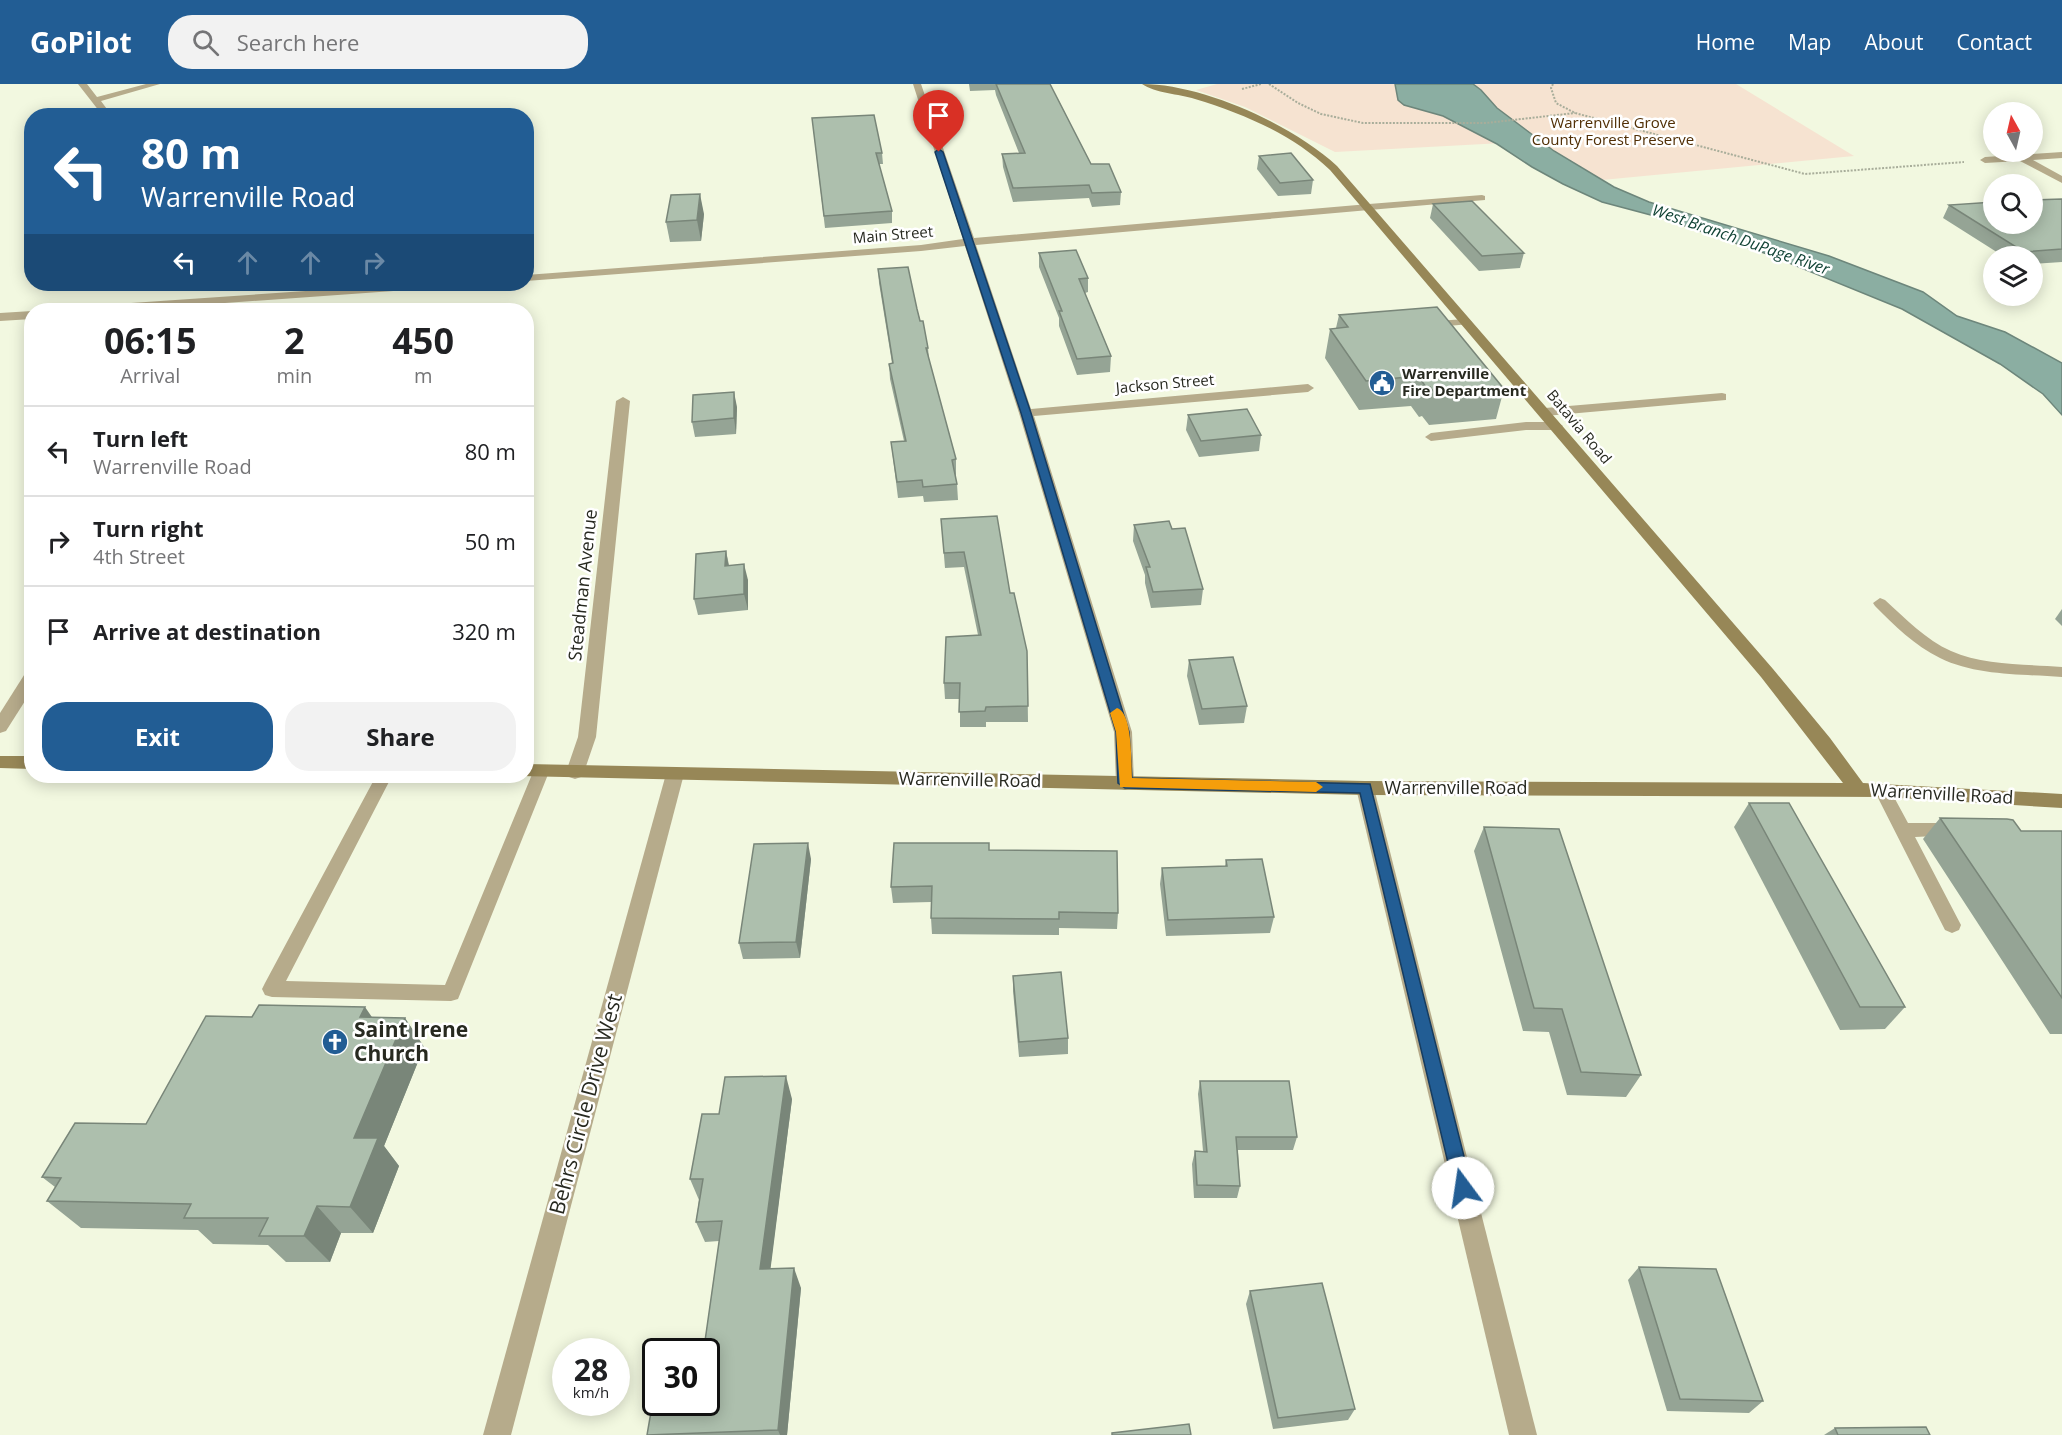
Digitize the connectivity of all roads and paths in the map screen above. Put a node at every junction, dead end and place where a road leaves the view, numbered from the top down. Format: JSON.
{"nodes":[{"id":1,"x":82,"y":84,"type":"edge"},
{"id":2,"x":156,"y":84,"type":"edge"},
{"id":3,"x":917,"y":84,"type":"edge"},
{"id":4,"x":1146,"y":84,"type":"edge"},
{"id":5,"x":1269,"y":84,"type":"edge"},
{"id":6,"x":1553,"y":84,"type":"edge"},
{"id":7,"x":96,"y":100,"type":"junction"},
{"id":8,"x":102,"y":108,"type":"edge"},
{"id":9,"x":1575,"y":113,"type":"junction"},
{"id":10,"x":2062,"y":155,"type":"edge"},
{"id":11,"x":2043,"y":156,"type":"edge"},
{"id":12,"x":1983,"y":160,"type":"edge"},
{"id":13,"x":2029,"y":162,"type":"edge"},
{"id":14,"x":2062,"y":180,"type":"edge"},
{"id":15,"x":1482,"y":198,"type":"dead end"},
{"id":16,"x":1369,"y":207,"type":"junction"},
{"id":17,"x":969,"y":242,"type":"junction"},
{"id":18,"x":534,"y":277,"type":"edge"},
{"id":19,"x":380,"y":291,"type":"edge"},
{"id":20,"x":263,"y":303,"type":"edge"},
{"id":21,"x":24,"y":316,"type":"edge"},
{"id":22,"x":0,"y":317,"type":"edge"},
{"id":23,"x":1467,"y":322,"type":"junction"},
{"id":24,"x":1435,"y":324,"type":"edge"},
{"id":25,"x":1308,"y":388,"type":"dead end"},
{"id":26,"x":1722,"y":397,"type":"dead end"},
{"id":27,"x":623,"y":401,"type":"dead end"},
{"id":28,"x":1545,"y":412,"type":"junction"},
{"id":29,"x":1026,"y":413,"type":"junction"},
{"id":30,"x":1557,"y":426,"type":"junction"},
{"id":31,"x":1431,"y":437,"type":"dead end"},
{"id":32,"x":1880,"y":603,"type":"dead end"},
{"id":33,"x":2062,"y":672,"type":"edge"},
{"id":34,"x":24,"y":689,"type":"edge"},
{"id":35,"x":0,"y":727,"type":"edge"},
{"id":36,"x":0,"y":762,"type":"edge"},
{"id":37,"x":24,"y":763,"type":"edge"},
{"id":38,"x":534,"y":772,"type":"edge"},
{"id":39,"x":575,"y":772,"type":"junction"},
{"id":40,"x":675,"y":774,"type":"junction"},
{"id":41,"x":380,"y":783,"type":"edge"},
{"id":42,"x":530,"y":783,"type":"edge"},
{"id":43,"x":1125,"y":783,"type":"junction"},
{"id":44,"x":1365,"y":788,"type":"junction"},
{"id":45,"x":1858,"y":790,"type":"junction"},
{"id":46,"x":1882,"y":790,"type":"junction"},
{"id":47,"x":2062,"y":801,"type":"edge"},
{"id":48,"x":1903,"y":830,"type":"junction"},
{"id":49,"x":1968,"y":831,"type":"edge"},
{"id":50,"x":1952,"y":925,"type":"dead end"},
{"id":51,"x":497,"y":1435,"type":"edge"},
{"id":52,"x":1523,"y":1435,"type":"edge"}],
"edges":[{"from":1,"to":7,"type":"street"},
{"from":2,"to":7,"type":"street"},
{"from":3,"to":17,"type":"street"},
{"from":4,"to":16,"type":"main road","name":"Batavia Road"},
{"from":5,"to":9,"type":"path"},
{"from":6,"to":9,"type":"path"},
{"from":7,"to":8,"type":"street"},
{"from":9,"to":12,"type":"path"},
{"from":10,"to":11,"type":"street"},
{"from":13,"to":14,"type":"street"},
{"from":15,"to":16,"type":"lane"},
{"from":16,"to":17,"type":"street","name":"Main Street"},
{"from":16,"to":23,"type":"main road","name":"Batavia Road"},
{"from":17,"to":18,"type":"street","name":"Main Street"},
{"from":17,"to":29,"type":"street"},
{"from":19,"to":20,"type":"street"},
{"from":21,"to":22,"type":"street"},
{"from":23,"to":24,"type":"lane"},
{"from":23,"to":28,"type":"main road","name":"Batavia Road"},
{"from":25,"to":29,"type":"street","name":"Jackson Street"},
{"from":26,"to":28,"type":"lane"},
{"from":27,"to":39,"type":"street","name":"Steadman Avenue"},
{"from":28,"to":30,"type":"main road","name":"Batavia Road"},
{"from":29,"to":43,"type":"street"},
{"from":30,"to":31,"type":"lane"},
{"from":30,"to":45,"type":"main road","name":"Batavia Road"},
{"from":32,"to":33,"type":"lane"},
{"from":34,"to":35,"type":"street"},
{"from":36,"to":37,"type":"main road"},
{"from":38,"to":39,"type":"main road","name":"Warrenville Road"},
{"from":39,"to":40,"type":"main road","name":"Warrenville Road"},
{"from":40,"to":43,"type":"main road","name":"Warrenville Road"},
{"from":40,"to":51,"type":"street","name":"Behrs Circle Drive West"},
{"from":41,"to":42,"type":"lane"},
{"from":43,"to":44,"type":"main road","name":"Warrenville Road"},
{"from":44,"to":45,"type":"main road","name":"Warrenville Road"},
{"from":44,"to":52,"type":"street"},
{"from":45,"to":46,"type":"main road","name":"Warrenville Road"},
{"from":46,"to":47,"type":"main road","name":"Warrenville Road"},
{"from":46,"to":48,"type":"lane"},
{"from":48,"to":49,"type":"lane"},
{"from":48,"to":50,"type":"lane"}]}
